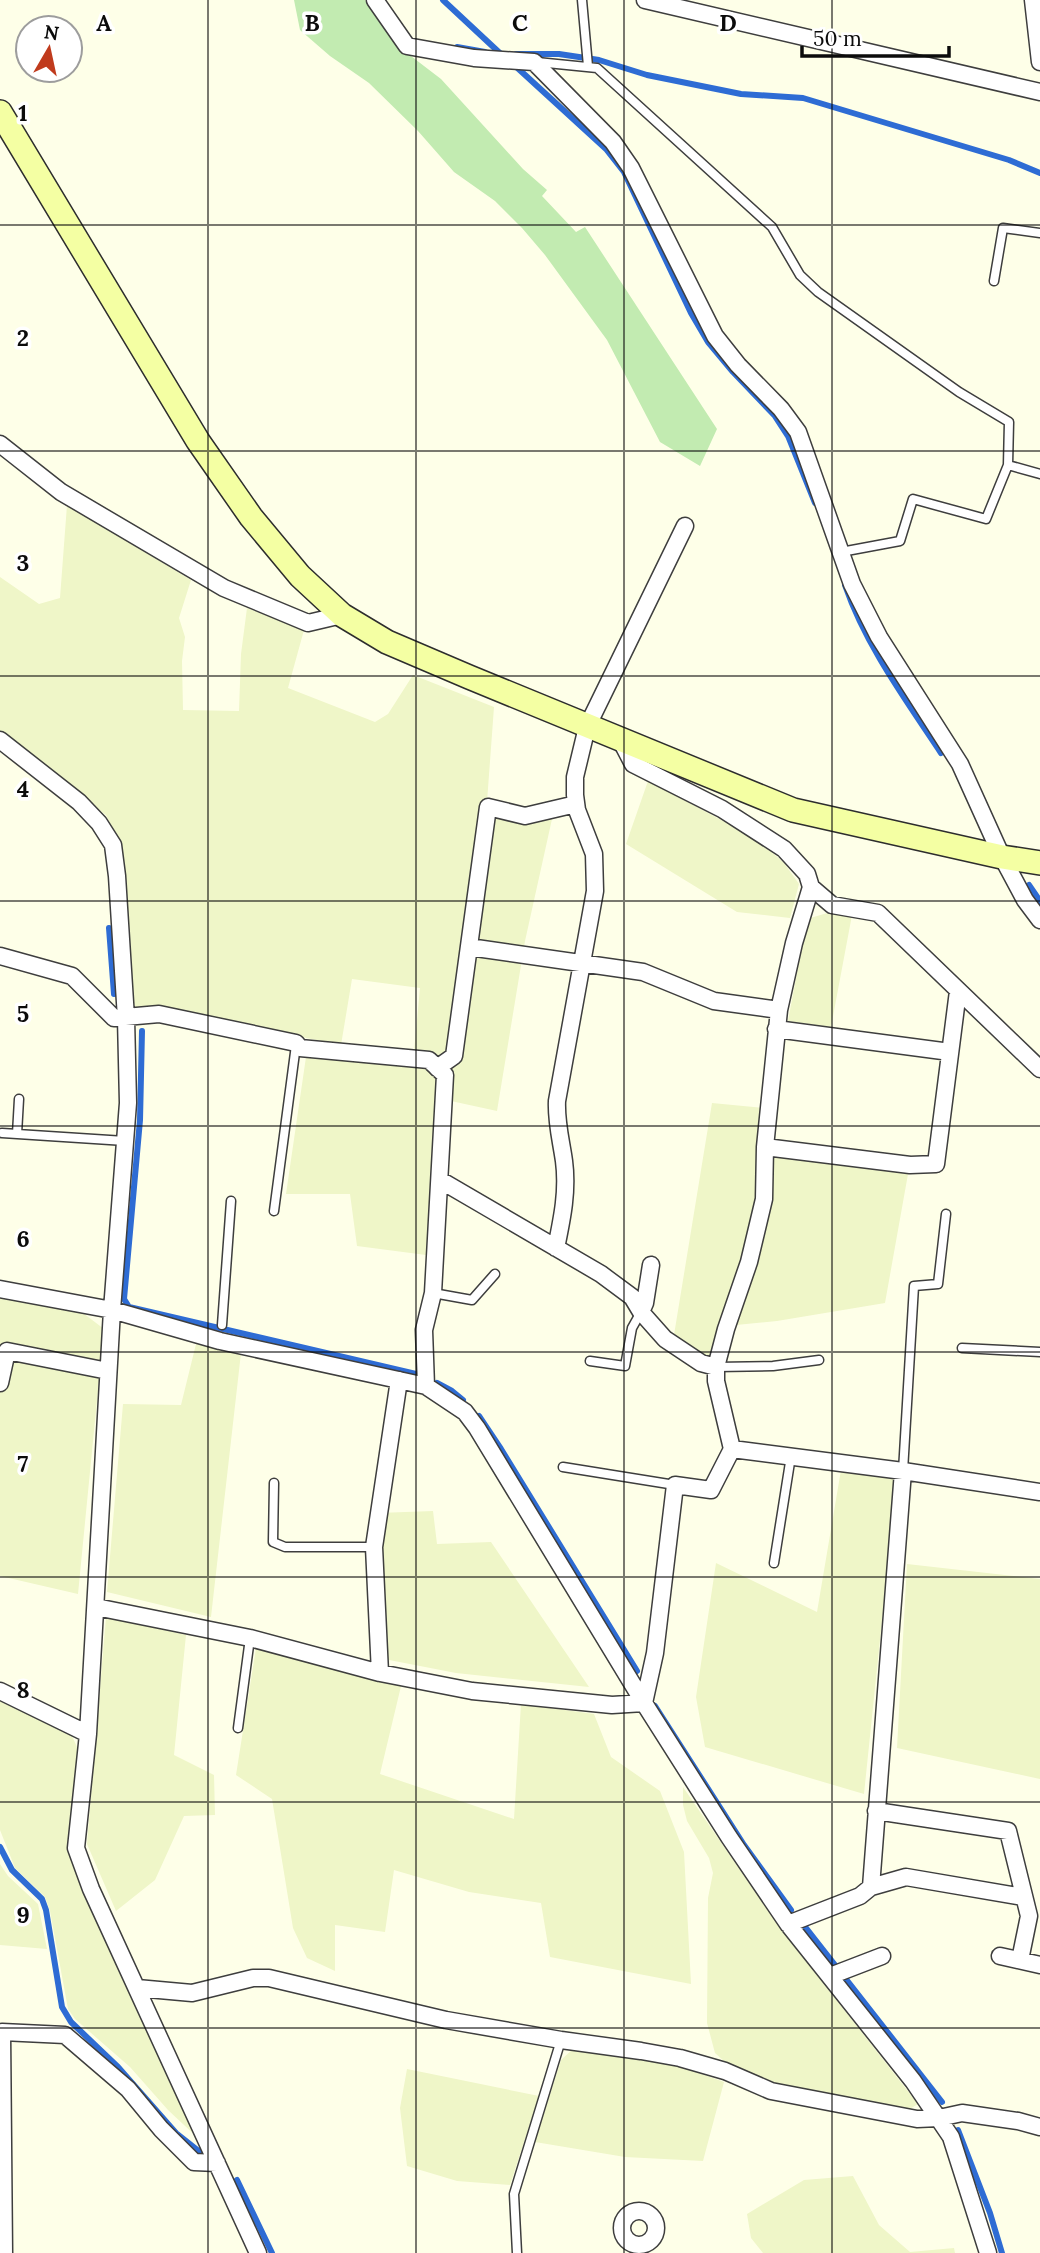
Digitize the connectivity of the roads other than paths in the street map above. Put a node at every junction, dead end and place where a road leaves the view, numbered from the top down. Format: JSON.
{"nodes":[{"id":1,"x":375,"y":0,"type":"edge"},
{"id":2,"x":582,"y":0,"type":"edge"},
{"id":3,"x":645,"y":0,"type":"edge"},
{"id":4,"x":1033,"y":0,"type":"edge"},
{"id":5,"x":534,"y":62,"type":"junction"},
{"id":6,"x":1040,"y":62,"type":"edge"},
{"id":7,"x":587,"y":66,"type":"junction"},
{"id":8,"x":1040,"y":92,"type":"edge"},
{"id":9,"x":0,"y":112,"type":"edge"},
{"id":10,"x":1040,"y":233,"type":"edge"},
{"id":11,"x":994,"y":281,"type":"dead end"},
{"id":12,"x":0,"y":444,"type":"edge"},
{"id":13,"x":1008,"y":465,"type":"junction"},
{"id":14,"x":1040,"y":474,"type":"edge"},
{"id":15,"x":685,"y":526,"type":"dead end"},
{"id":16,"x":841,"y":552,"type":"junction"},
{"id":17,"x":342,"y":615,"type":"junction"},
{"id":18,"x":587,"y":727,"type":"junction"},
{"id":19,"x":0,"y":740,"type":"edge"},
{"id":20,"x":621,"y":741,"type":"junction"},
{"id":21,"x":576,"y":804,"type":"junction"},
{"id":22,"x":1002,"y":858,"type":"junction"},
{"id":23,"x":1040,"y":863,"type":"edge"},
{"id":24,"x":811,"y":887,"type":"junction"},
{"id":25,"x":1040,"y":920,"type":"edge"},
{"id":26,"x":469,"y":947,"type":"junction"},
{"id":27,"x":0,"y":956,"type":"edge"},
{"id":28,"x":581,"y":965,"type":"junction"},
{"id":29,"x":958,"y":991,"type":"junction"},
{"id":30,"x":779,"y":1010,"type":"junction"},
{"id":31,"x":126,"y":1018,"type":"junction"},
{"id":32,"x":776,"y":1029,"type":"junction"},
{"id":33,"x":296,"y":1042,"type":"junction"},
{"id":34,"x":950,"y":1052,"type":"junction"},
{"id":35,"x":437,"y":1068,"type":"junction"},
{"id":36,"x":1040,"y":1069,"type":"edge"},
{"id":37,"x":19,"y":1099,"type":"dead end"},
{"id":38,"x":2,"y":1133,"type":"dead end"},
{"id":39,"x":17,"y":1134,"type":"junction"},
{"id":40,"x":125,"y":1140,"type":"junction"},
{"id":41,"x":765,"y":1147,"type":"junction"},
{"id":42,"x":440,"y":1180,"type":"junction"},
{"id":43,"x":231,"y":1201,"type":"dead end"},
{"id":44,"x":274,"y":1211,"type":"dead end"},
{"id":45,"x":946,"y":1214,"type":"dead end"},
{"id":46,"x":556,"y":1248,"type":"junction"},
{"id":47,"x":651,"y":1265,"type":"dead end"},
{"id":48,"x":495,"y":1274,"type":"dead end"},
{"id":49,"x":0,"y":1289,"type":"edge"},
{"id":50,"x":433,"y":1293,"type":"junction"},
{"id":51,"x":112,"y":1310,"type":"junction"},
{"id":52,"x":640,"y":1312,"type":"junction"},
{"id":53,"x":221,"y":1334,"type":"junction"},
{"id":54,"x":962,"y":1348,"type":"dead end"},
{"id":55,"x":1040,"y":1352,"type":"edge"},
{"id":56,"x":818,"y":1360,"type":"dead end"},
{"id":57,"x":590,"y":1361,"type":"dead end"},
{"id":58,"x":716,"y":1367,"type":"junction"},
{"id":59,"x":108,"y":1371,"type":"junction"},
{"id":60,"x":399,"y":1380,"type":"junction"},
{"id":61,"x":0,"y":1383,"type":"edge"},
{"id":62,"x":426,"y":1386,"type":"junction"},
{"id":63,"x":732,"y":1449,"type":"junction"},
{"id":64,"x":791,"y":1456,"type":"junction"},
{"id":65,"x":563,"y":1467,"type":"dead end"},
{"id":66,"x":904,"y":1471,"type":"junction"},
{"id":67,"x":274,"y":1483,"type":"dead end"},
{"id":68,"x":675,"y":1485,"type":"junction"},
{"id":69,"x":1040,"y":1492,"type":"edge"},
{"id":70,"x":374,"y":1547,"type":"junction"},
{"id":71,"x":774,"y":1563,"type":"dead end"},
{"id":72,"x":96,"y":1607,"type":"junction"},
{"id":73,"x":250,"y":1638,"type":"junction"},
{"id":74,"x":380,"y":1673,"type":"junction"},
{"id":75,"x":0,"y":1691,"type":"edge"},
{"id":76,"x":644,"y":1703,"type":"junction"},
{"id":77,"x":238,"y":1728,"type":"dead end"},
{"id":78,"x":88,"y":1734,"type":"junction"},
{"id":79,"x":876,"y":1811,"type":"junction"},
{"id":80,"x":872,"y":1887,"type":"junction"},
{"id":81,"x":1023,"y":1897,"type":"junction"},
{"id":82,"x":788,"y":1924,"type":"junction"},
{"id":83,"x":882,"y":1956,"type":"dead end"},
{"id":84,"x":1000,"y":1956,"type":"dead end"},
{"id":85,"x":1020,"y":1960,"type":"junction"},
{"id":86,"x":1040,"y":1965,"type":"edge"},
{"id":87,"x":830,"y":1976,"type":"junction"},
{"id":88,"x":137,"y":1988,"type":"junction"},
{"id":89,"x":561,"y":2040,"type":"junction"},
{"id":90,"x":939,"y":2118,"type":"junction"},
{"id":91,"x":1040,"y":2127,"type":"edge"},
{"id":92,"x":217,"y":2163,"type":"junction"},
{"id":93,"x":5,"y":2253,"type":"edge"},
{"id":94,"x":258,"y":2253,"type":"edge"},
{"id":95,"x":517,"y":2253,"type":"edge"},
{"id":96,"x":988,"y":2253,"type":"edge"}],
"edges":[{"from":1,"to":5,"type":"street"},
{"from":2,"to":7,"type":"lane"},
{"from":3,"to":8,"type":"street"},
{"from":4,"to":6,"type":"street"},
{"from":5,"to":7,"type":"lane"},
{"from":5,"to":16,"type":"street"},
{"from":7,"to":13,"type":"lane"},
{"from":9,"to":17,"type":"street"},
{"from":10,"to":11,"type":"lane"},
{"from":12,"to":17,"type":"street"},
{"from":13,"to":14,"type":"lane"},
{"from":13,"to":16,"type":"lane"},
{"from":15,"to":18,"type":"street"},
{"from":16,"to":22,"type":"street"},
{"from":17,"to":18,"type":"street"},
{"from":18,"to":20,"type":"street"},
{"from":18,"to":21,"type":"street"},
{"from":19,"to":31,"type":"street"},
{"from":20,"to":22,"type":"street"},
{"from":20,"to":24,"type":"street"},
{"from":21,"to":26,"type":"street"},
{"from":21,"to":28,"type":"street"},
{"from":22,"to":23,"type":"street"},
{"from":22,"to":25,"type":"street"},
{"from":24,"to":29,"type":"street"},
{"from":24,"to":30,"type":"street"},
{"from":26,"to":28,"type":"street"},
{"from":26,"to":35,"type":"street"},
{"from":27,"to":31,"type":"street"},
{"from":28,"to":30,"type":"street"},
{"from":28,"to":46,"type":"street"},
{"from":29,"to":34,"type":"street"},
{"from":29,"to":36,"type":"street"},
{"from":30,"to":32,"type":"street"},
{"from":31,"to":33,"type":"street"},
{"from":31,"to":40,"type":"street"},
{"from":32,"to":34,"type":"street"},
{"from":32,"to":41,"type":"street"},
{"from":33,"to":35,"type":"street"},
{"from":33,"to":44,"type":"lane"},
{"from":34,"to":41,"type":"street"},
{"from":35,"to":42,"type":"street"},
{"from":37,"to":39,"type":"lane"},
{"from":38,"to":39,"type":"lane"},
{"from":39,"to":40,"type":"lane"},
{"from":40,"to":51,"type":"street"},
{"from":41,"to":58,"type":"street"},
{"from":42,"to":46,"type":"street"},
{"from":42,"to":50,"type":"street"},
{"from":43,"to":53,"type":"lane"},
{"from":45,"to":66,"type":"lane"},
{"from":46,"to":52,"type":"street"},
{"from":47,"to":52,"type":"street"},
{"from":48,"to":50,"type":"lane"},
{"from":49,"to":51,"type":"street"},
{"from":50,"to":62,"type":"street"},
{"from":51,"to":53,"type":"street"},
{"from":51,"to":59,"type":"street"},
{"from":52,"to":57,"type":"lane"},
{"from":52,"to":58,"type":"street"},
{"from":53,"to":60,"type":"street"},
{"from":54,"to":55,"type":"lane"},
{"from":56,"to":58,"type":"lane"},
{"from":58,"to":63,"type":"street"},
{"from":59,"to":61,"type":"street"},
{"from":59,"to":72,"type":"street"},
{"from":60,"to":62,"type":"street"},
{"from":60,"to":70,"type":"street"},
{"from":62,"to":76,"type":"street"},
{"from":63,"to":64,"type":"street"},
{"from":63,"to":68,"type":"street"},
{"from":64,"to":66,"type":"street"},
{"from":64,"to":71,"type":"lane"},
{"from":65,"to":68,"type":"lane"},
{"from":66,"to":69,"type":"street"},
{"from":66,"to":79,"type":"street"},
{"from":67,"to":70,"type":"lane"},
{"from":68,"to":76,"type":"street"},
{"from":70,"to":74,"type":"street"},
{"from":72,"to":73,"type":"street"},
{"from":72,"to":78,"type":"street"},
{"from":73,"to":74,"type":"street"},
{"from":73,"to":77,"type":"lane"},
{"from":74,"to":76,"type":"street"},
{"from":75,"to":78,"type":"street"},
{"from":76,"to":82,"type":"street"},
{"from":78,"to":88,"type":"street"},
{"from":79,"to":80,"type":"street"},
{"from":79,"to":81,"type":"street"},
{"from":80,"to":81,"type":"street"},
{"from":80,"to":82,"type":"street"},
{"from":81,"to":85,"type":"street"},
{"from":82,"to":87,"type":"street"},
{"from":83,"to":87,"type":"street"},
{"from":84,"to":85,"type":"street"},
{"from":85,"to":86,"type":"street"},
{"from":87,"to":90,"type":"street"},
{"from":88,"to":89,"type":"street"},
{"from":88,"to":92,"type":"street"},
{"from":89,"to":90,"type":"street"},
{"from":89,"to":95,"type":"lane"},
{"from":90,"to":91,"type":"street"},
{"from":90,"to":96,"type":"street"},
{"from":92,"to":93,"type":"street"},
{"from":92,"to":94,"type":"street"}]}
